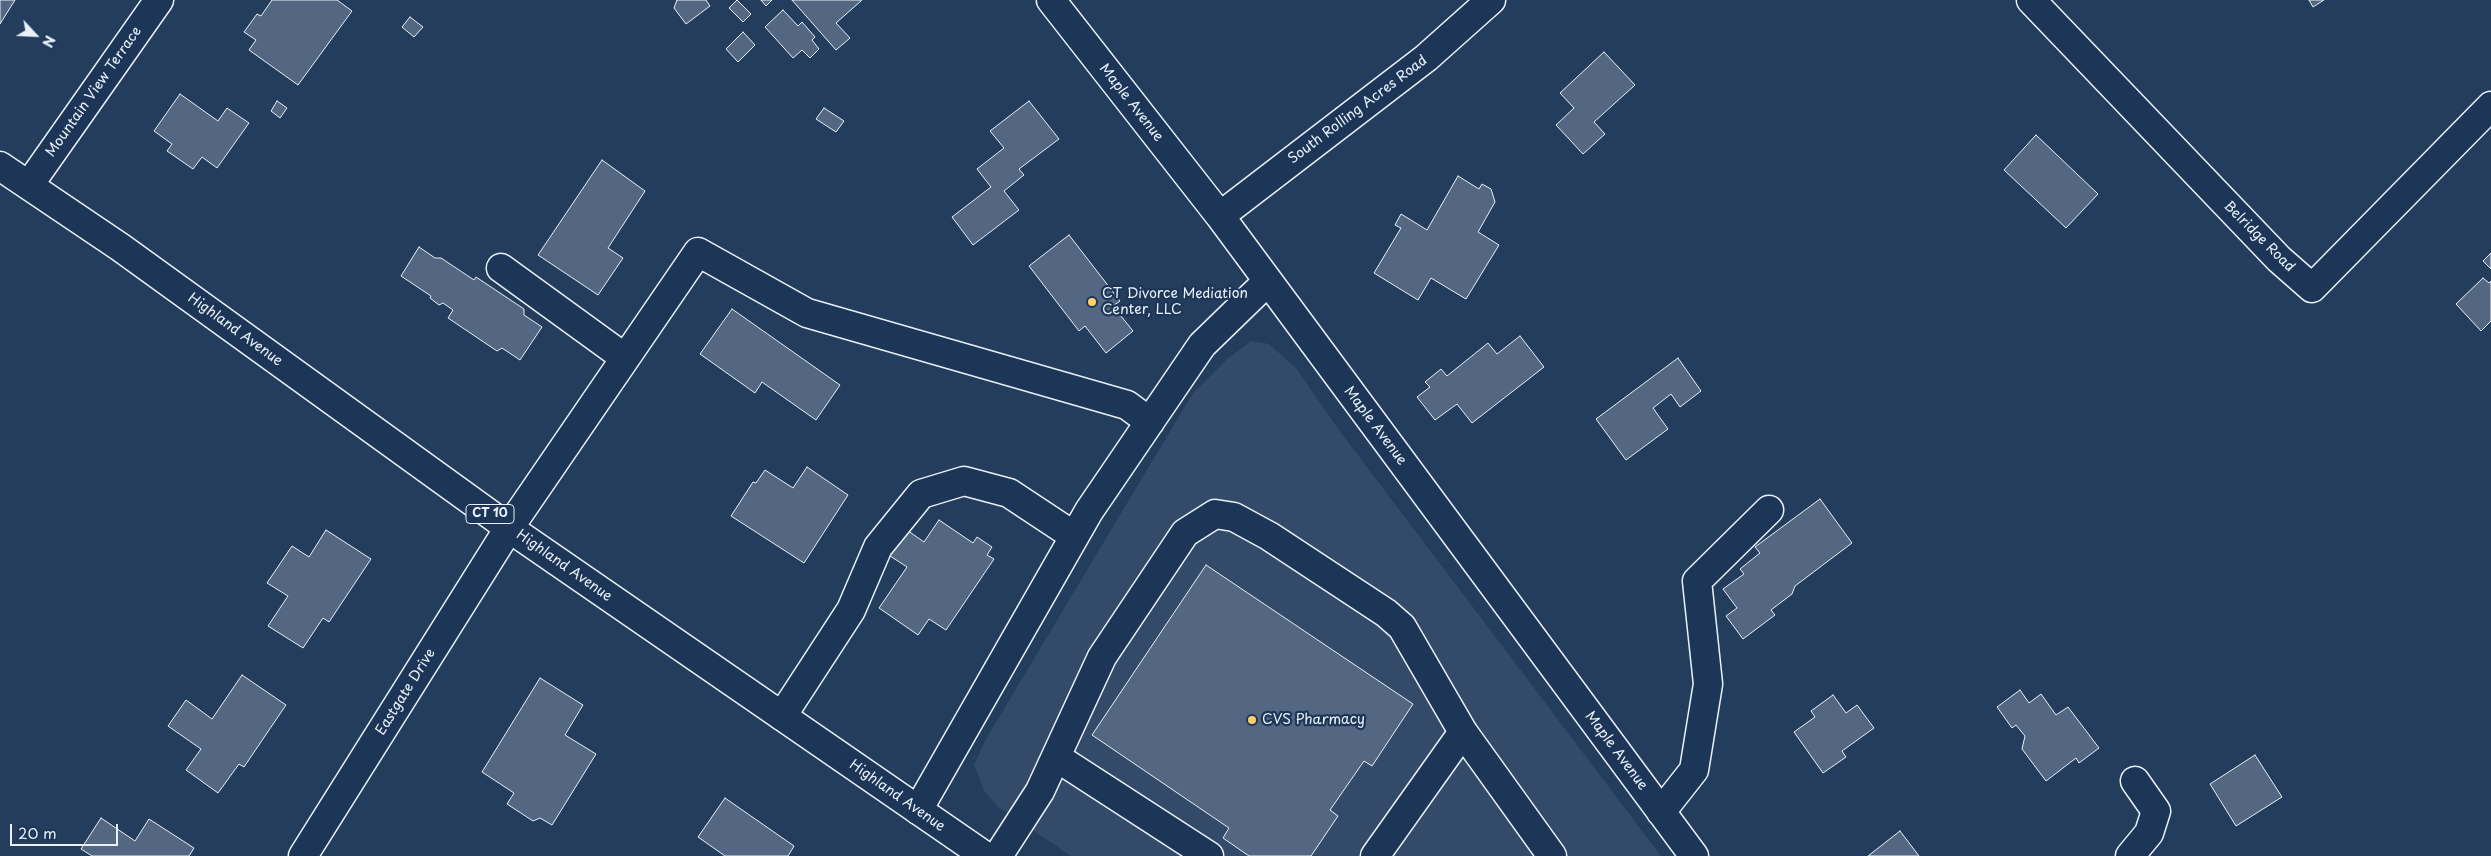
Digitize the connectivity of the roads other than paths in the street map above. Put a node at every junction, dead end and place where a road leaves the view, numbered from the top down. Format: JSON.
{"nodes":[{"id":1,"x":159,"y":0,"type":"edge"},
{"id":2,"x":1051,"y":0,"type":"edge"},
{"id":3,"x":1491,"y":0,"type":"edge"},
{"id":4,"x":2031,"y":0,"type":"edge"},
{"id":5,"x":2491,"y":106,"type":"edge"},
{"id":6,"x":0,"y":166,"type":"edge"},
{"id":7,"x":29,"y":185,"type":"junction"},
{"id":8,"x":1220,"y":216,"type":"junction"},
{"id":9,"x":501,"y":268,"type":"dead end"},
{"id":10,"x":1268,"y":282,"type":"junction"},
{"id":11,"x":625,"y":358,"type":"junction"},
{"id":12,"x":1150,"y":422,"type":"junction"},
{"id":13,"x":1769,"y":510,"type":"dead end"},
{"id":14,"x":509,"y":528,"type":"junction"},
{"id":15,"x":1074,"y":536,"type":"junction"},
{"id":16,"x":782,"y":716,"type":"junction"},
{"id":17,"x":1463,"y":732,"type":"junction"},
{"id":18,"x":1056,"y":757,"type":"junction"},
{"id":19,"x":2135,"y":781,"type":"dead end"},
{"id":20,"x":918,"y":810,"type":"junction"},
{"id":21,"x":1661,"y":812,"type":"junction"},
{"id":22,"x":303,"y":856,"type":"edge"},
{"id":23,"x":985,"y":856,"type":"edge"},
{"id":24,"x":998,"y":856,"type":"edge"},
{"id":25,"x":1209,"y":856,"type":"edge"},
{"id":26,"x":1375,"y":856,"type":"edge"},
{"id":27,"x":1552,"y":856,"type":"edge"},
{"id":28,"x":1694,"y":856,"type":"edge"},
{"id":29,"x":2130,"y":856,"type":"edge"}],
"edges":[{"from":1,"to":7,"type":"main road","name":"Mountain View Terrace"},
{"from":2,"to":8,"type":"main road","name":"Maple Avenue"},
{"from":3,"to":8,"type":"main road","name":"South Rolling Acres Road"},
{"from":4,"to":5,"type":"main road","name":"Belridge Road"},
{"from":6,"to":7,"type":"main road","name":"Highland Avenue","number":"CT 10"},
{"from":7,"to":14,"type":"main road","name":"Highland Avenue","number":"CT 10"},
{"from":8,"to":10,"type":"main road","name":"Maple Avenue"},
{"from":9,"to":11,"type":"main road"},
{"from":10,"to":12,"type":"main road"},
{"from":10,"to":21,"type":"main road","name":"Maple Avenue"},
{"from":11,"to":12,"type":"main road","name":"Eastgate Drive"},
{"from":11,"to":14,"type":"main road","name":"Eastgate Drive"},
{"from":12,"to":15,"type":"main road"},
{"from":13,"to":21,"type":"main road"},
{"from":14,"to":16,"type":"main road","name":"Highland Avenue","number":"CT 10"},
{"from":14,"to":22,"type":"main road","name":"Eastgate Drive"},
{"from":15,"to":16,"type":"main road"},
{"from":15,"to":20,"type":"main road"},
{"from":16,"to":20,"type":"main road","name":"Highland Avenue","number":"CT 10"},
{"from":17,"to":18,"type":"main road"},
{"from":17,"to":26,"type":"main road"},
{"from":17,"to":27,"type":"main road"},
{"from":18,"to":24,"type":"main road"},
{"from":18,"to":25,"type":"main road"},
{"from":19,"to":29,"type":"main road"},
{"from":20,"to":23,"type":"main road","name":"Highland Avenue","number":"CT 10"},
{"from":21,"to":28,"type":"main road","name":"Maple Avenue"}]}
